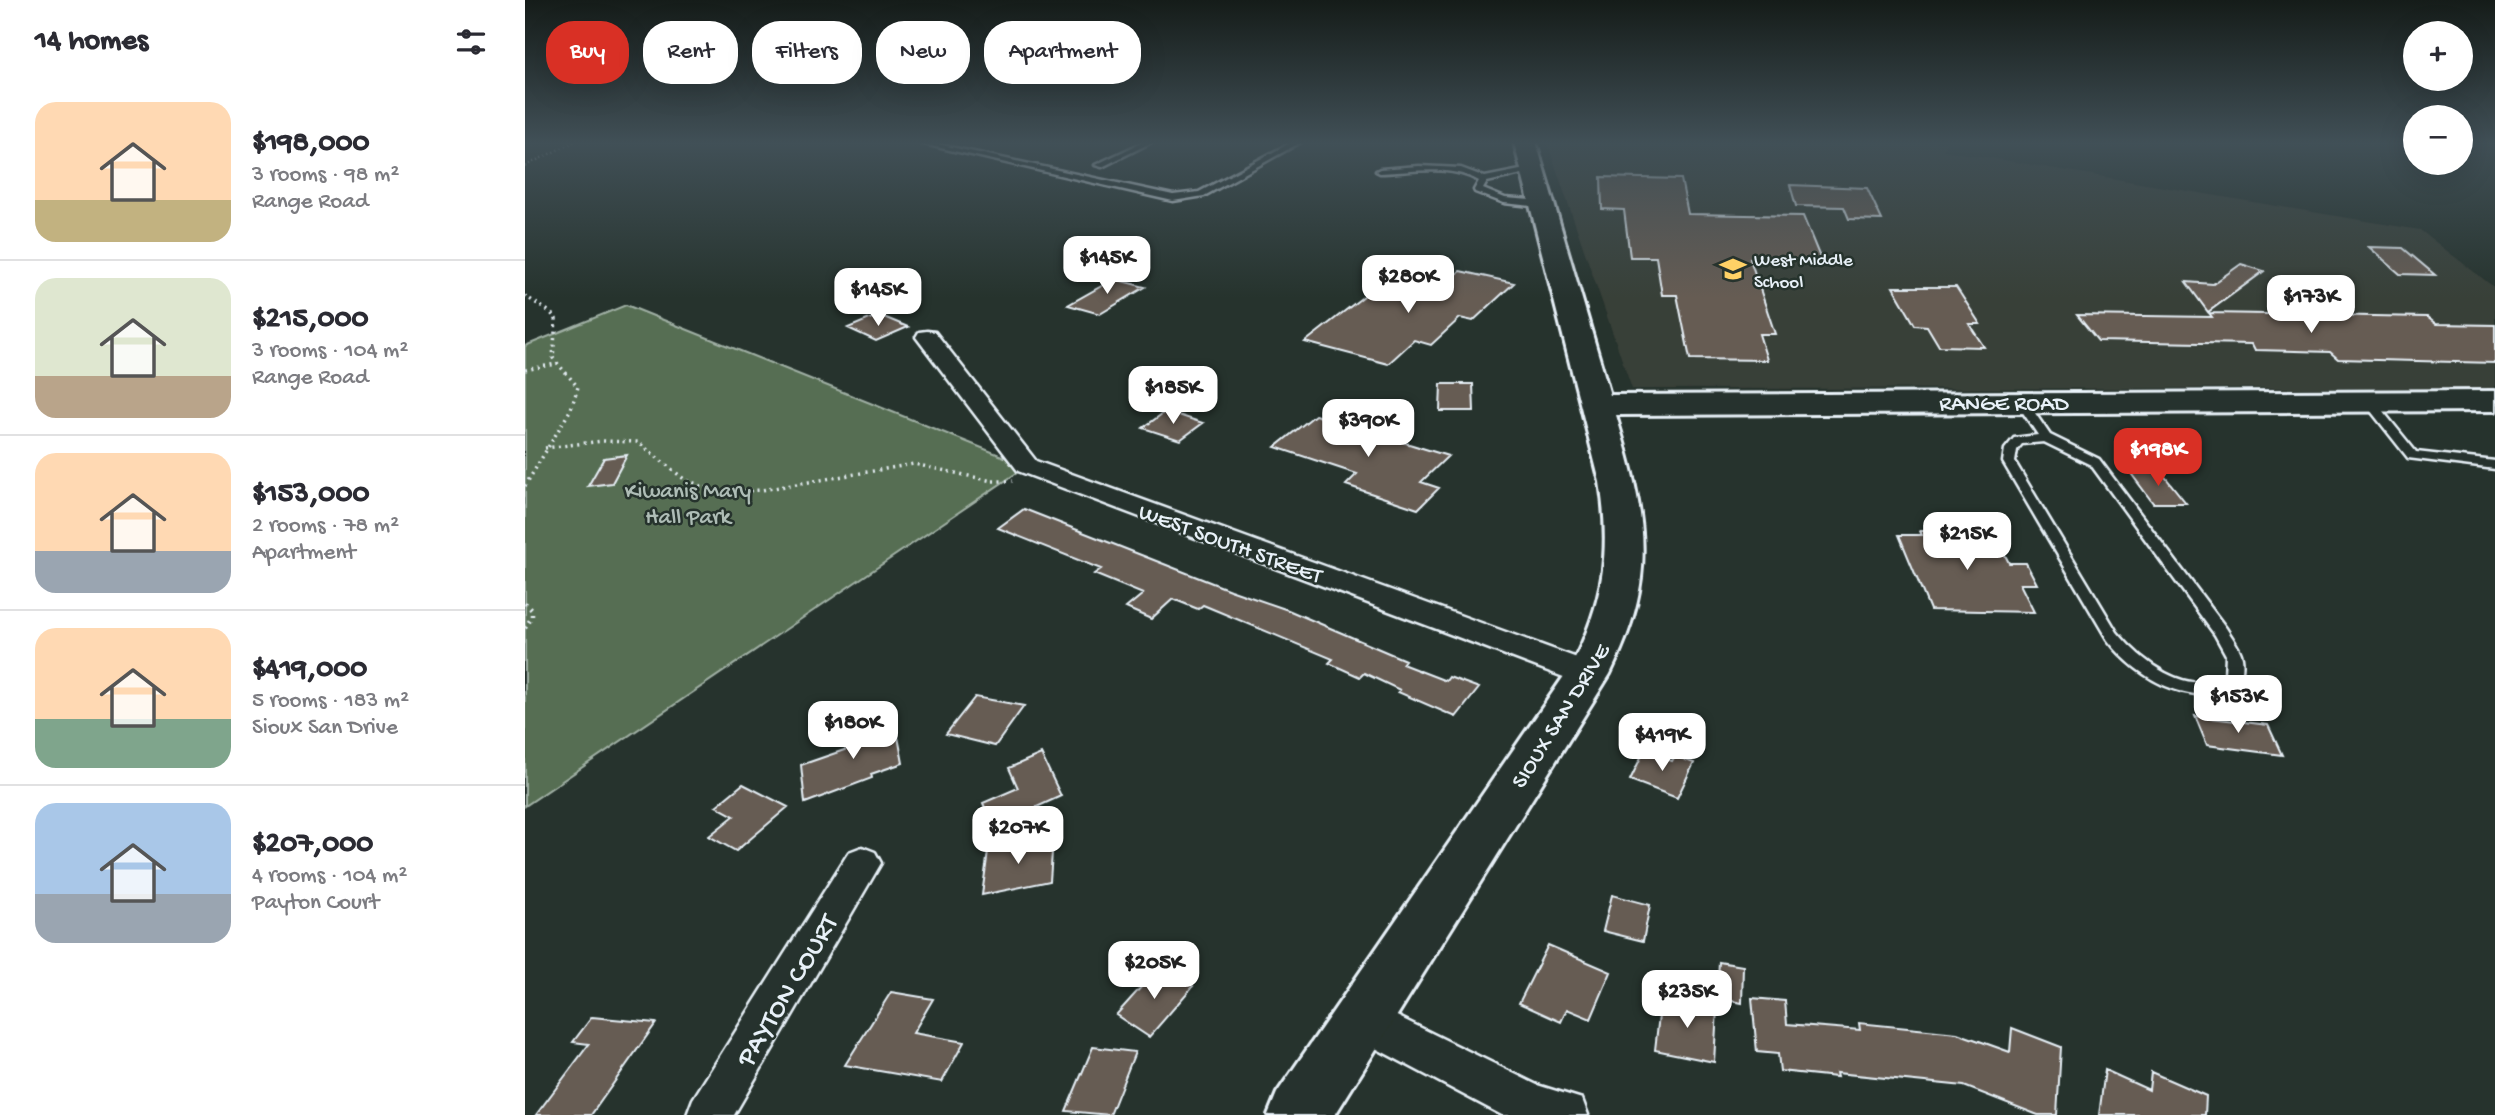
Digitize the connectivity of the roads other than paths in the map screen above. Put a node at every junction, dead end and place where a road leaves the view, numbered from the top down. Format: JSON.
{"nodes":[{"id":1,"x":1155,"y":194,"type":"edge"},
{"id":2,"x":1201,"y":194,"type":"edge"},
{"id":3,"x":1486,"y":194,"type":"edge"},
{"id":4,"x":1510,"y":194,"type":"edge"},
{"id":5,"x":1539,"y":194,"type":"edge"},
{"id":6,"x":927,"y":337,"type":"dead end"},
{"id":7,"x":2369,"y":401,"type":"junction"},
{"id":8,"x":2495,"y":401,"type":"edge"},
{"id":9,"x":2022,"y":402,"type":"junction"},
{"id":10,"x":1598,"y":405,"type":"junction"},
{"id":11,"x":2046,"y":438,"type":"junction"},
{"id":12,"x":2495,"y":465,"type":"edge"},
{"id":13,"x":1588,"y":674,"type":"junction"},
{"id":14,"x":862,"y":863,"type":"dead end"},
{"id":15,"x":1362,"y":1019,"type":"junction"},
{"id":16,"x":709,"y":1115,"type":"edge"},
{"id":17,"x":1299,"y":1115,"type":"edge"},
{"id":18,"x":1566,"y":1115,"type":"edge"}],
"edges":[{"from":1,"to":2,"type":"lane"},
{"from":3,"to":4,"type":"lane"},
{"from":5,"to":10,"type":"street","name":"SIOUX SAN DRIVE"},
{"from":6,"to":13,"type":"street","name":"WEST SOUTH STREET"},
{"from":7,"to":8,"type":"street","name":"RANGE ROAD"},
{"from":7,"to":9,"type":"street","name":"RANGE ROAD"},
{"from":7,"to":12,"type":"lane"},
{"from":9,"to":10,"type":"street","name":"RANGE ROAD"},
{"from":9,"to":11,"type":"lane"},
{"from":10,"to":13,"type":"street","name":"SIOUX SAN DRIVE"},
{"from":11,"to":11,"type":"lane"},
{"from":13,"to":15,"type":"street","name":"SIOUX SAN DRIVE"},
{"from":14,"to":16,"type":"street","name":"PAYTON COURT"},
{"from":15,"to":17,"type":"street","name":"SIOUX SAN DRIVE"},
{"from":15,"to":18,"type":"street"}]}
